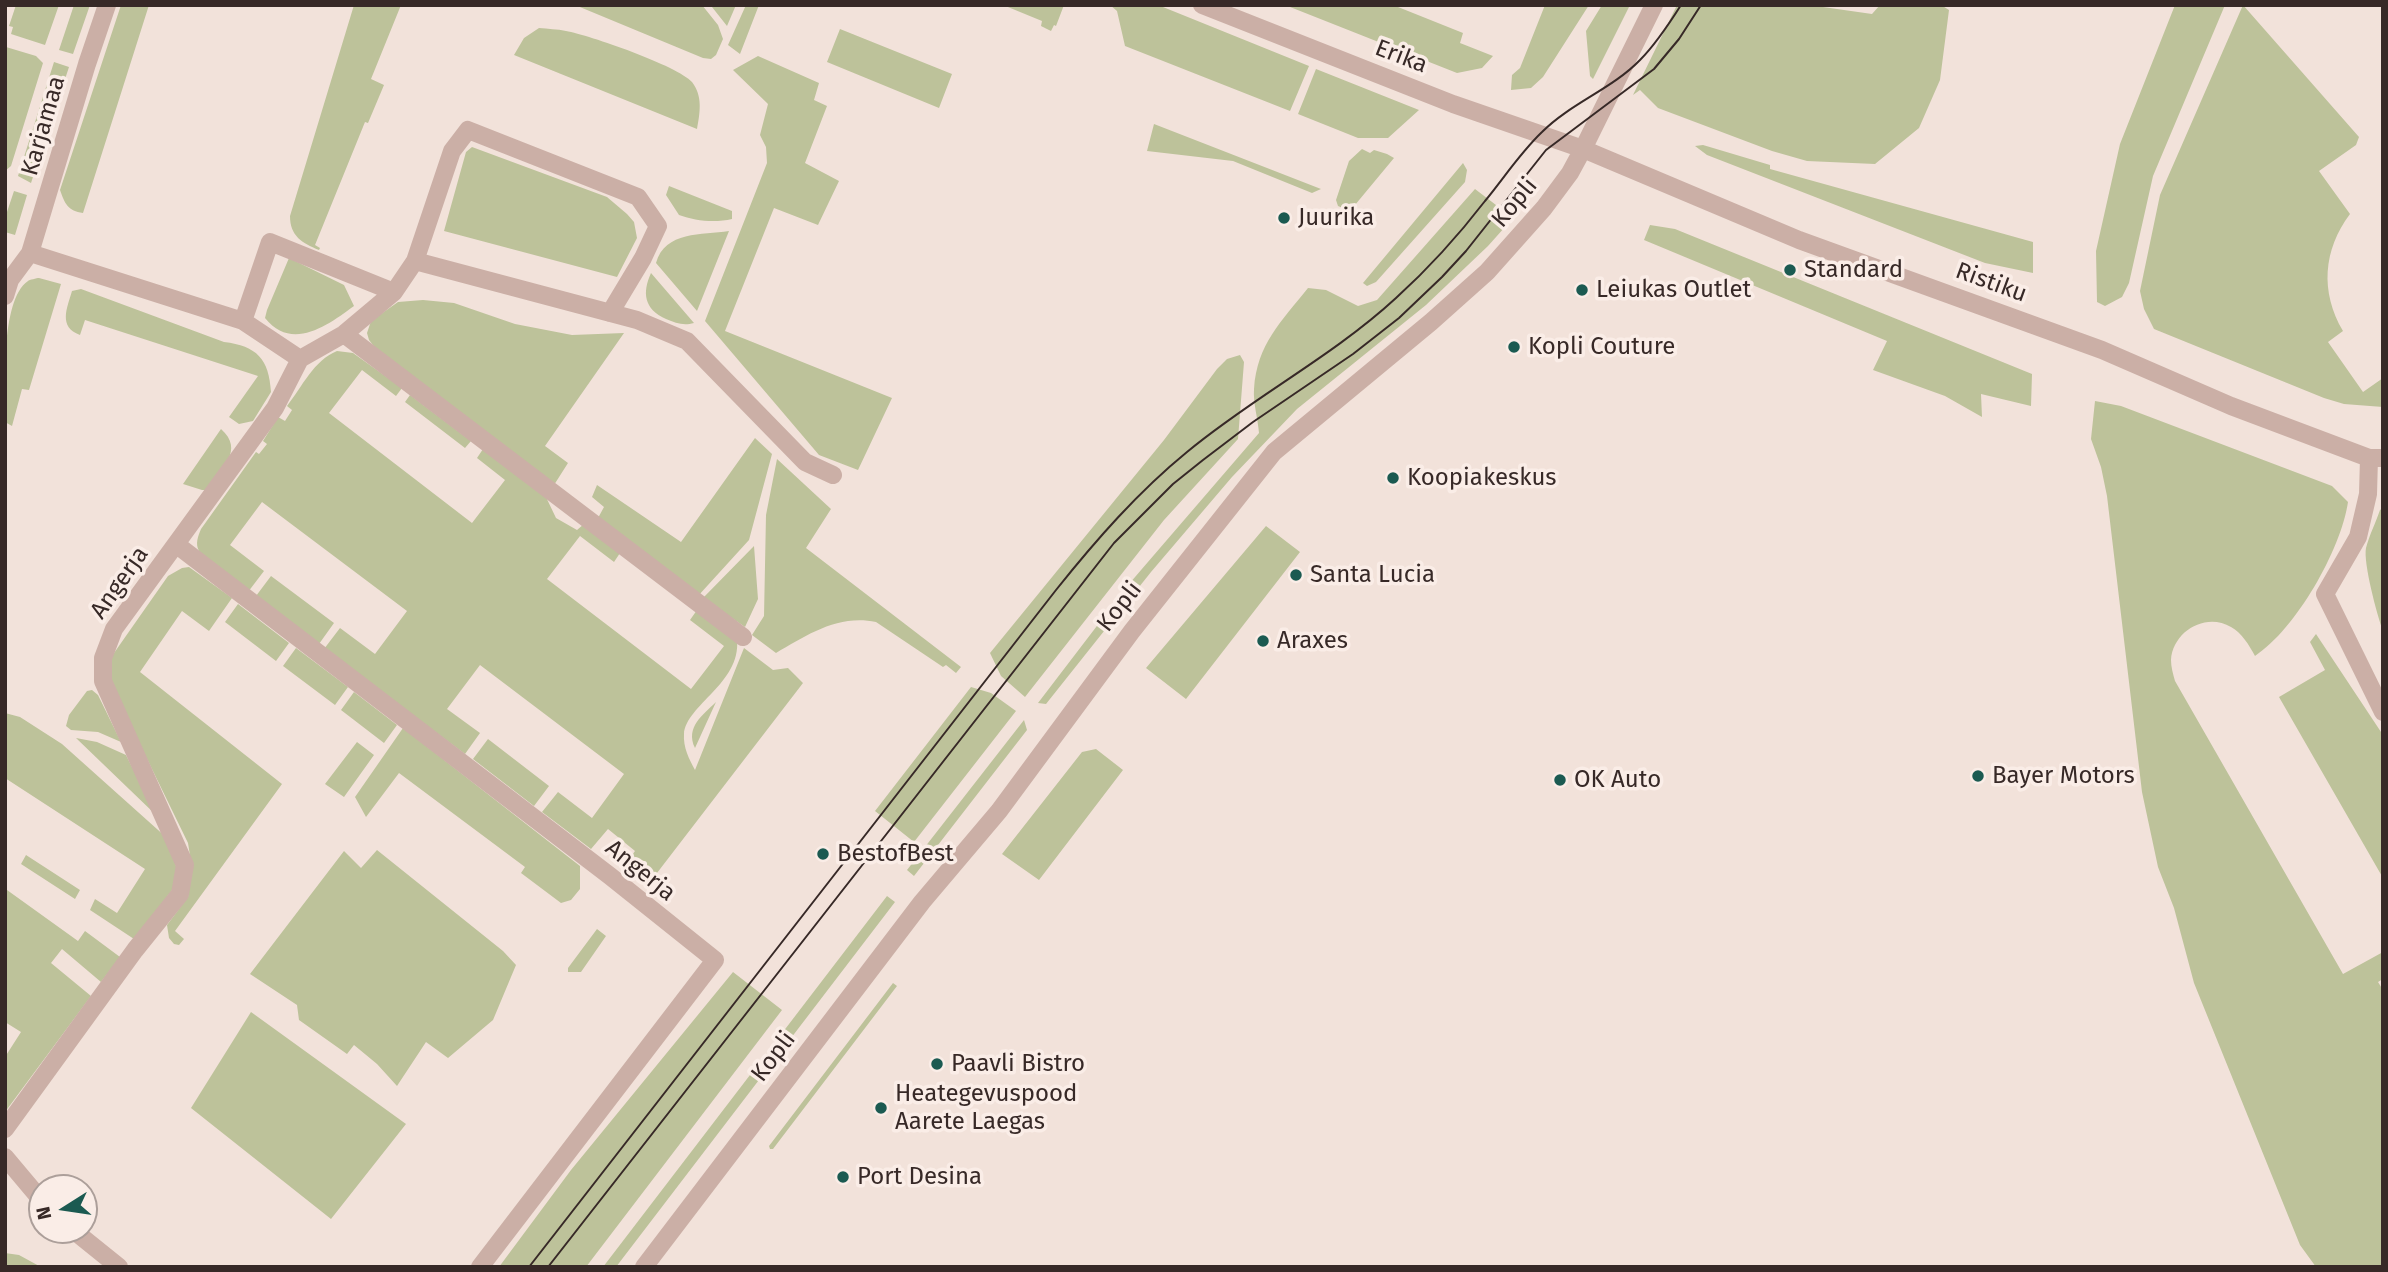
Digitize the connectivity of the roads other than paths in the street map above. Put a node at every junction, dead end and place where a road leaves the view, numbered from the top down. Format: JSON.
{"nodes":[{"id":1,"x":107,"y":5,"type":"edge"},
{"id":2,"x":1202,"y":5,"type":"edge"},
{"id":3,"x":1654,"y":5,"type":"edge"},
{"id":4,"x":1583,"y":149,"type":"junction"},
{"id":5,"x":30,"y":253,"type":"junction"},
{"id":6,"x":415,"y":261,"type":"junction"},
{"id":7,"x":394,"y":292,"type":"junction"},
{"id":8,"x":5,"y":296,"type":"edge"},
{"id":9,"x":610,"y":313,"type":"junction"},
{"id":10,"x":243,"y":321,"type":"junction"},
{"id":11,"x":344,"y":334,"type":"junction"},
{"id":12,"x":300,"y":359,"type":"junction"},
{"id":13,"x":2376,"y":458,"type":"edge"},
{"id":14,"x":833,"y":475,"type":"dead end"},
{"id":15,"x":177,"y":545,"type":"junction"},
{"id":16,"x":743,"y":636,"type":"dead end"},
{"id":17,"x":2383,"y":712,"type":"edge"},
{"id":18,"x":5,"y":1129,"type":"edge"},
{"id":19,"x":5,"y":1157,"type":"edge"},
{"id":20,"x":28,"y":1184,"type":"edge"},
{"id":21,"x":90,"y":1244,"type":"edge"},
{"id":22,"x":119,"y":1267,"type":"edge"},
{"id":23,"x":480,"y":1267,"type":"edge"},
{"id":24,"x":644,"y":1267,"type":"edge"}],
"edges":[{"from":1,"to":5,"type":"street","name":"Karjamaa"},
{"from":2,"to":4,"type":"street","name":"Erika"},
{"from":3,"to":4,"type":"street","name":"Kopli"},
{"from":4,"to":13,"type":"street","name":"Ristiku"},
{"from":4,"to":24,"type":"street","name":"Kopli"},
{"from":5,"to":8,"type":"street","name":"Karjamaa"},
{"from":5,"to":10,"type":"street"},
{"from":6,"to":7,"type":"street"},
{"from":6,"to":9,"type":"street"},
{"from":6,"to":9,"type":"street"},
{"from":7,"to":10,"type":"street"},
{"from":7,"to":11,"type":"street"},
{"from":9,"to":14,"type":"street"},
{"from":10,"to":12,"type":"street"},
{"from":11,"to":12,"type":"street"},
{"from":11,"to":16,"type":"street"},
{"from":12,"to":15,"type":"street"},
{"from":13,"to":17,"type":"street"},
{"from":15,"to":18,"type":"street","name":"Angerja"},
{"from":15,"to":23,"type":"street","name":"Angerja"},
{"from":19,"to":20,"type":"street"},
{"from":21,"to":22,"type":"street"}]}
